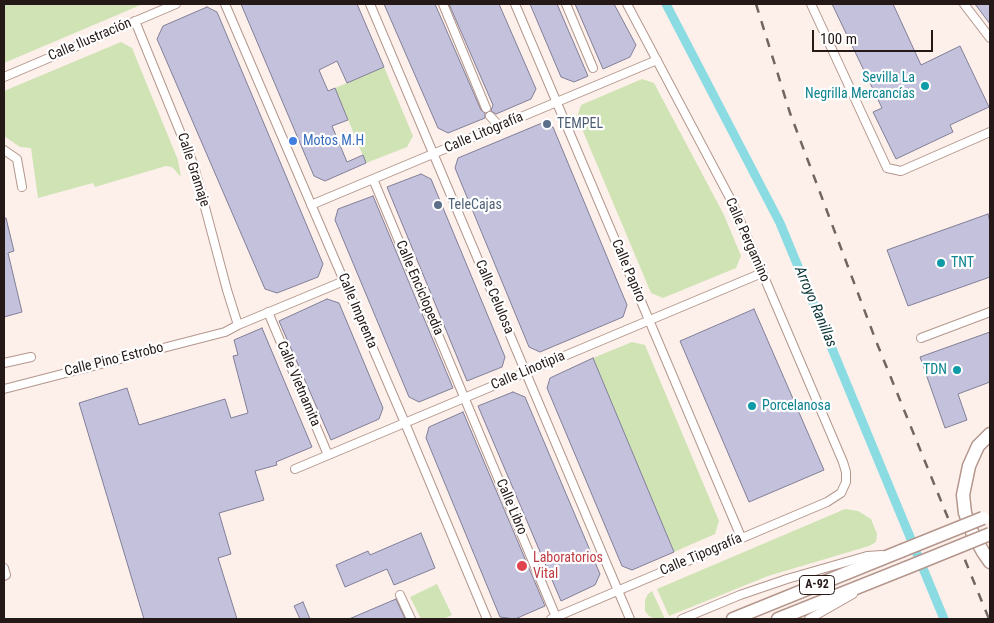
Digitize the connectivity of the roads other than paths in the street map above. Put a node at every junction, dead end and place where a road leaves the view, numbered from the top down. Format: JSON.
{"nodes":[{"id":1,"x":176,"y":4,"type":"edge"},
{"id":2,"x":225,"y":4,"type":"edge"},
{"id":3,"x":370,"y":4,"type":"edge"},
{"id":4,"x":443,"y":4,"type":"edge"},
{"id":5,"x":516,"y":4,"type":"edge"},
{"id":6,"x":566,"y":4,"type":"edge"},
{"id":7,"x":626,"y":4,"type":"edge"},
{"id":8,"x":811,"y":4,"type":"edge"},
{"id":9,"x":964,"y":4,"type":"edge"},
{"id":10,"x":135,"y":21,"type":"junction"},
{"id":11,"x":990,"y":38,"type":"edge"},
{"id":12,"x":657,"y":60,"type":"junction"},
{"id":13,"x":4,"y":76,"type":"edge"},
{"id":14,"x":600,"y":84,"type":"junction"},
{"id":15,"x":557,"y":102,"type":"junction"},
{"id":16,"x":486,"y":108,"type":"dead end"},
{"id":17,"x":490,"y":116,"type":"dead end"},
{"id":18,"x":500,"y":126,"type":"junction"},
{"id":19,"x":990,"y":132,"type":"edge"},
{"id":20,"x":4,"y":150,"type":"edge"},
{"id":21,"x":434,"y":154,"type":"junction"},
{"id":22,"x":373,"y":179,"type":"junction"},
{"id":23,"x":22,"y":187,"type":"dead end"},
{"id":24,"x":311,"y":205,"type":"junction"},
{"id":25,"x":762,"y":273,"type":"junction"},
{"id":26,"x":344,"y":281,"type":"junction"},
{"id":27,"x":268,"y":312,"type":"junction"},
{"id":28,"x":990,"y":312,"type":"edge"},
{"id":29,"x":650,"y":320,"type":"junction"},
{"id":30,"x":238,"y":325,"type":"junction"},
{"id":31,"x":921,"y":338,"type":"dead end"},
{"id":32,"x":32,"y":357,"type":"dead end"},
{"id":33,"x":4,"y":363,"type":"edge"},
{"id":34,"x":526,"y":372,"type":"junction"},
{"id":35,"x":4,"y":389,"type":"edge"},
{"id":36,"x":464,"y":398,"type":"junction"},
{"id":37,"x":405,"y":423,"type":"junction"},
{"id":38,"x":990,"y":434,"type":"edge"},
{"id":39,"x":990,"y":441,"type":"edge"},
{"id":40,"x":990,"y":446,"type":"edge"},
{"id":41,"x":328,"y":455,"type":"junction"},
{"id":42,"x":969,"y":466,"type":"junction"},
{"id":43,"x":294,"y":469,"type":"dead end"},
{"id":44,"x":845,"y":485,"type":"joint"},
{"id":45,"x":987,"y":516,"type":"edge"},
{"id":46,"x":990,"y":534,"type":"edge"},
{"id":47,"x":742,"y":538,"type":"junction"},
{"id":48,"x":897,"y":553,"type":"junction"},
{"id":49,"x":990,"y":562,"type":"edge"},
{"id":50,"x":880,"y":578,"type":"junction"},
{"id":51,"x":619,"y":590,"type":"junction"},
{"id":52,"x":400,"y":595,"type":"dead end"},
{"id":53,"x":554,"y":618,"type":"edge"},
{"id":54,"x":411,"y":619,"type":"edge"},
{"id":55,"x":487,"y":619,"type":"edge"},
{"id":56,"x":630,"y":619,"type":"edge"},
{"id":57,"x":682,"y":619,"type":"edge"},
{"id":58,"x":733,"y":619,"type":"edge"},
{"id":59,"x":778,"y":619,"type":"edge"},
{"id":60,"x":809,"y":619,"type":"edge"}],
"edges":[{"from":1,"to":10,"type":"street","name":"Calle Ilustración"},
{"from":2,"to":24,"type":"street","name":"Calle Imprenta"},
{"from":3,"to":21,"type":"street","name":"Calle Celulosa"},
{"from":4,"to":16,"type":"street"},
{"from":5,"to":15,"type":"street","name":"Calle Papiro"},
{"from":6,"to":14,"type":"street"},
{"from":7,"to":12,"type":"street","name":"Calle Pergamino"},
{"from":8,"to":19,"type":"street"},
{"from":9,"to":11,"type":"street"},
{"from":10,"to":13,"type":"street","name":"Calle Ilustración"},
{"from":10,"to":30,"type":"street","name":"Calle Gramaje"},
{"from":12,"to":14,"type":"street","name":"Calle Litografía"},
{"from":12,"to":25,"type":"street","name":"Calle Pergamino"},
{"from":14,"to":15,"type":"street","name":"Calle Litografía"},
{"from":15,"to":18,"type":"street","name":"Calle Litografía"},
{"from":15,"to":29,"type":"street","name":"Calle Papiro"},
{"from":17,"to":18,"type":"street"},
{"from":18,"to":21,"type":"street","name":"Calle Litografía"},
{"from":20,"to":23,"type":"street"},
{"from":21,"to":22,"type":"street","name":"Calle Litografía"},
{"from":21,"to":34,"type":"street","name":"Calle Celulosa"},
{"from":22,"to":24,"type":"street","name":"Calle Litografía"},
{"from":22,"to":36,"type":"street","name":"Calle Enciclopedia"},
{"from":24,"to":26,"type":"street","name":"Calle Imprenta"},
{"from":25,"to":29,"type":"street","name":"Calle Linotipia"},
{"from":25,"to":44,"type":"street","name":"Calle Pergamino"},
{"from":26,"to":27,"type":"street","name":"Calle Pino Estrobo"},
{"from":26,"to":37,"type":"street","name":"Calle Imprenta"},
{"from":27,"to":30,"type":"street","name":"Calle Pino Estrobo"},
{"from":27,"to":41,"type":"street","name":"Calle Vietnamita"},
{"from":28,"to":31,"type":"street"},
{"from":29,"to":34,"type":"street","name":"Calle Linotipia"},
{"from":29,"to":47,"type":"street","name":"Calle Papiro"},
{"from":30,"to":35,"type":"street","name":"Calle Pino Estrobo"},
{"from":32,"to":33,"type":"street"},
{"from":34,"to":36,"type":"street","name":"Calle Linotipia"},
{"from":34,"to":51,"type":"street","name":"Calle Celulosa"},
{"from":36,"to":37,"type":"street","name":"Calle Linotipia"},
{"from":36,"to":53,"type":"street","name":"Calle Libro"},
{"from":37,"to":41,"type":"street","name":"Calle Linotipia"},
{"from":37,"to":55,"type":"street","name":"Calle Imprenta"},
{"from":38,"to":42,"type":"highway"},
{"from":39,"to":42,"type":"highway"},
{"from":40,"to":42,"type":"highway"},
{"from":41,"to":43,"type":"street","name":"Calle Linotipia"},
{"from":42,"to":49,"type":"highway"},
{"from":44,"to":47,"type":"street","name":"Calle Tipografía"},
{"from":45,"to":48,"type":"highway","number":"A-92","bridge":true},
{"from":46,"to":50,"type":"highway","number":"A-92","bridge":true},
{"from":47,"to":51,"type":"street","name":"Calle Tipografía"},
{"from":48,"to":57,"type":"street"},
{"from":48,"to":58,"type":"highway","number":"A-92"},
{"from":50,"to":59,"type":"highway","number":"A-92"},
{"from":50,"to":60,"type":"street"},
{"from":51,"to":53,"type":"street","name":"Calle Tipografía"},
{"from":51,"to":56,"type":"street","name":"Calle Celulosa"},
{"from":52,"to":54,"type":"street"}]}
